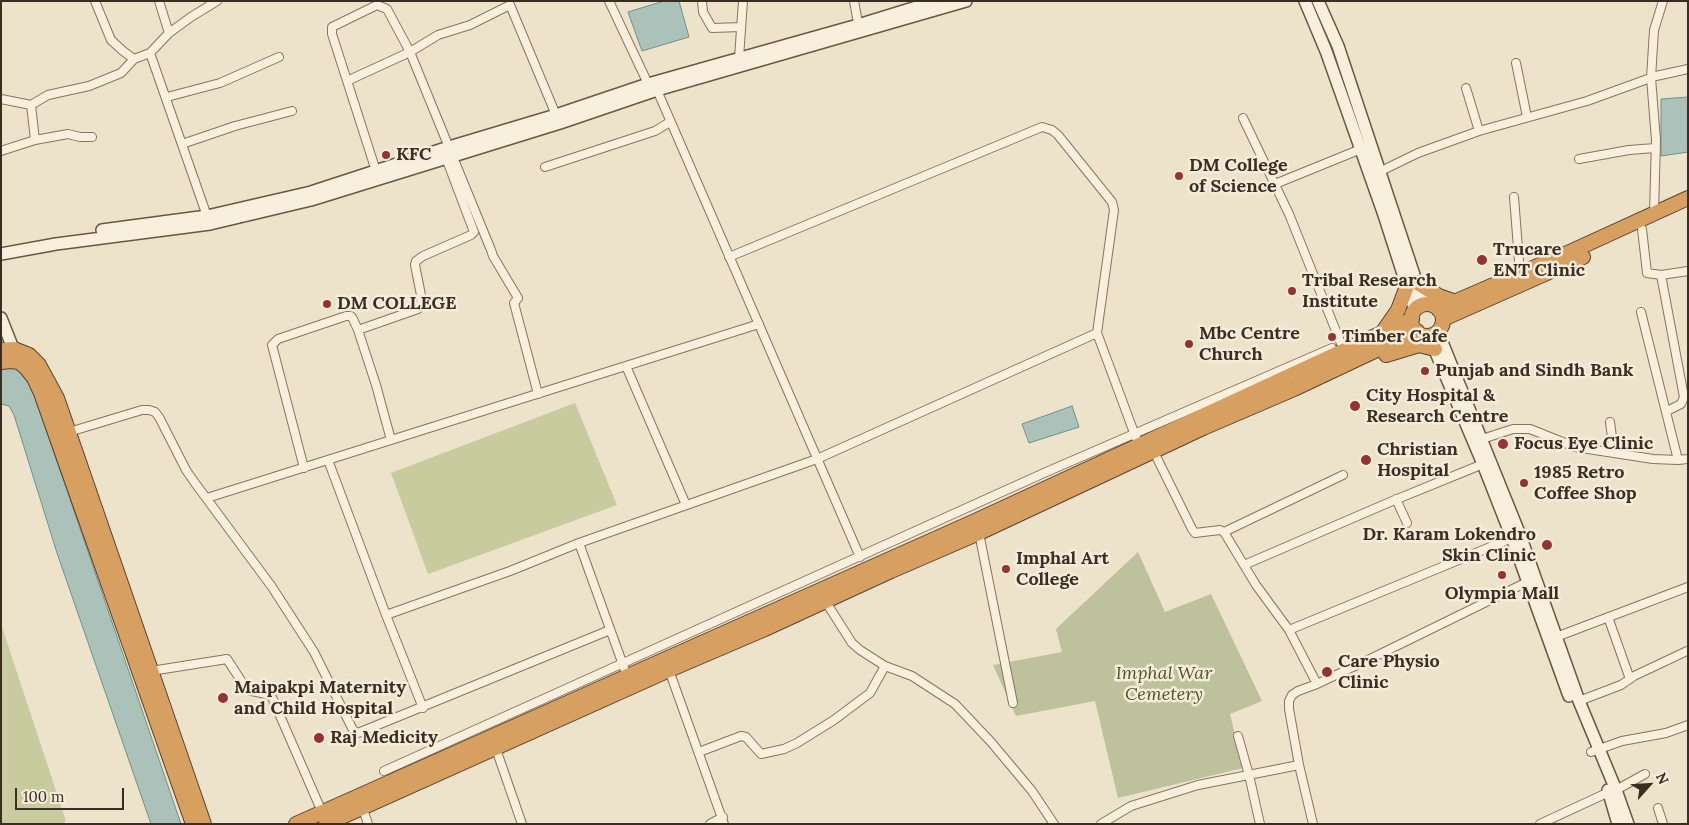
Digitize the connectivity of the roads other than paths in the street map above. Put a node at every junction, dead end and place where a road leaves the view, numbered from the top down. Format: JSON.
{"nodes":[{"id":1,"x":95,"y":1,"type":"edge"},
{"id":2,"x":159,"y":1,"type":"edge"},
{"id":3,"x":217,"y":1,"type":"edge"},
{"id":4,"x":518,"y":1,"type":"edge"},
{"id":5,"x":609,"y":1,"type":"edge"},
{"id":6,"x":702,"y":1,"type":"edge"},
{"id":7,"x":743,"y":1,"type":"edge"},
{"id":8,"x":854,"y":1,"type":"edge"},
{"id":9,"x":936,"y":1,"type":"edge"},
{"id":10,"x":966,"y":1,"type":"edge"},
{"id":11,"x":1305,"y":1,"type":"edge"},
{"id":12,"x":1318,"y":1,"type":"edge"},
{"id":13,"x":1663,"y":1,"type":"edge"},
{"id":14,"x":376,"y":3,"type":"edge"},
{"id":15,"x":510,"y":5,"type":"junction"},
{"id":16,"x":742,"y":27,"type":"junction"},
{"id":17,"x":859,"y":29,"type":"junction"},
{"id":18,"x":169,"y":33,"type":"junction"},
{"id":19,"x":410,"y":52,"type":"junction"},
{"id":20,"x":150,"y":53,"type":"junction"},
{"id":21,"x":279,"y":57,"type":"dead end"},
{"id":22,"x":739,"y":58,"type":"junction"},
{"id":23,"x":134,"y":59,"type":"junction"},
{"id":24,"x":1516,"y":63,"type":"dead end"},
{"id":25,"x":1688,"y":69,"type":"edge"},
{"id":26,"x":1651,"y":78,"type":"junction"},
{"id":27,"x":347,"y":81,"type":"junction"},
{"id":28,"x":1466,"y":88,"type":"dead end"},
{"id":29,"x":652,"y":89,"type":"junction"},
{"id":30,"x":167,"y":97,"type":"junction"},
{"id":31,"x":1,"y":99,"type":"edge"},
{"id":32,"x":31,"y":105,"type":"junction"},
{"id":33,"x":292,"y":110,"type":"dead end"},
{"id":34,"x":556,"y":115,"type":"junction"},
{"id":35,"x":1527,"y":117,"type":"junction"},
{"id":36,"x":1243,"y":118,"type":"dead end"},
{"id":37,"x":670,"y":122,"type":"junction"},
{"id":38,"x":1479,"y":131,"type":"junction"},
{"id":39,"x":92,"y":137,"type":"dead end"},
{"id":40,"x":35,"y":140,"type":"junction"},
{"id":41,"x":182,"y":144,"type":"junction"},
{"id":42,"x":1655,"y":148,"type":"junction"},
{"id":43,"x":1361,"y":149,"type":"junction"},
{"id":44,"x":1,"y":151,"type":"edge"},
{"id":45,"x":449,"y":154,"type":"junction"},
{"id":46,"x":1579,"y":159,"type":"dead end"},
{"id":47,"x":546,"y":167,"type":"dead end"},
{"id":48,"x":376,"y":171,"type":"junction"},
{"id":49,"x":1375,"y":174,"type":"junction"},
{"id":50,"x":1275,"y":184,"type":"junction"},
{"id":51,"x":311,"y":196,"type":"junction"},
{"id":52,"x":1514,"y":197,"type":"dead end"},
{"id":53,"x":1688,"y":198,"type":"edge"},
{"id":54,"x":1688,"y":208,"type":"edge"},
{"id":55,"x":1654,"y":214,"type":"junction"},
{"id":56,"x":209,"y":220,"type":"junction"},
{"id":57,"x":1642,"y":229,"type":"junction"},
{"id":58,"x":1,"y":246,"type":"edge"},
{"id":59,"x":1,"y":254,"type":"edge"},
{"id":60,"x":729,"y":257,"type":"junction"},
{"id":61,"x":1688,"y":271,"type":"edge"},
{"id":62,"x":1520,"y":274,"type":"junction"},
{"id":63,"x":1661,"y":276,"type":"junction"},
{"id":64,"x":1411,"y":284,"type":"junction"},
{"id":65,"x":1456,"y":302,"type":"junction"},
{"id":66,"x":1641,"y":312,"type":"dead end"},
{"id":67,"x":1,"y":318,"type":"edge"},
{"id":68,"x":1427,"y":320,"type":"junction"},
{"id":69,"x":759,"y":324,"type":"junction"},
{"id":70,"x":358,"y":330,"type":"junction"},
{"id":71,"x":1097,"y":333,"type":"junction"},
{"id":72,"x":1381,"y":333,"type":"junction"},
{"id":73,"x":1435,"y":349,"type":"junction"},
{"id":74,"x":1345,"y":353,"type":"junction"},
{"id":75,"x":6,"y":354,"type":"edge"},
{"id":76,"x":626,"y":366,"type":"junction"},
{"id":77,"x":538,"y":394,"type":"junction"},
{"id":78,"x":1667,"y":411,"type":"junction"},
{"id":79,"x":1610,"y":422,"type":"dead end"},
{"id":80,"x":69,"y":432,"type":"junction"},
{"id":81,"x":1137,"y":439,"type":"junction"},
{"id":82,"x":1482,"y":439,"type":"junction"},
{"id":83,"x":391,"y":440,"type":"junction"},
{"id":84,"x":1154,"y":452,"type":"junction"},
{"id":85,"x":1614,"y":452,"type":"junction"},
{"id":86,"x":817,"y":459,"type":"junction"},
{"id":87,"x":1688,"y":459,"type":"edge"},
{"id":88,"x":328,"y":460,"type":"junction"},
{"id":89,"x":1678,"y":460,"type":"junction"},
{"id":90,"x":1483,"y":464,"type":"junction"},
{"id":91,"x":304,"y":468,"type":"junction"},
{"id":92,"x":1343,"y":475,"type":"dead end"},
{"id":93,"x":207,"y":498,"type":"junction"},
{"id":94,"x":1396,"y":499,"type":"junction"},
{"id":95,"x":686,"y":505,"type":"junction"},
{"id":96,"x":1407,"y":523,"type":"dead end"},
{"id":97,"x":1224,"y":532,"type":"junction"},
{"id":98,"x":979,"y":533,"type":"junction"},
{"id":99,"x":1512,"y":538,"type":"junction"},
{"id":100,"x":579,"y":543,"type":"junction"},
{"id":101,"x":860,"y":557,"type":"junction"},
{"id":102,"x":1244,"y":565,"type":"junction"},
{"id":103,"x":1527,"y":582,"type":"junction"},
{"id":104,"x":1688,"y":587,"type":"edge"},
{"id":105,"x":823,"y":596,"type":"junction"},
{"id":106,"x":386,"y":615,"type":"junction"},
{"id":107,"x":1544,"y":616,"type":"junction"},
{"id":108,"x":1608,"y":617,"type":"junction"},
{"id":109,"x":610,"y":630,"type":"junction"},
{"id":110,"x":1289,"y":630,"type":"junction"},
{"id":111,"x":1556,"y":638,"type":"junction"},
{"id":112,"x":1687,"y":651,"type":"edge"},
{"id":113,"x":885,"y":666,"type":"junction"},
{"id":114,"x":625,"y":669,"type":"junction"},
{"id":115,"x":669,"y":670,"type":"junction"},
{"id":116,"x":152,"y":671,"type":"junction"},
{"id":117,"x":1630,"y":679,"type":"junction"},
{"id":118,"x":1317,"y":684,"type":"junction"},
{"id":119,"x":1579,"y":701,"type":"junction"},
{"id":120,"x":1013,"y":703,"type":"dead end"},
{"id":121,"x":422,"y":708,"type":"junction"},
{"id":122,"x":546,"y":719,"type":"junction"},
{"id":123,"x":1688,"y":725,"type":"edge"},
{"id":124,"x":1238,"y":736,"type":"dead end"},
{"id":125,"x":496,"y":749,"type":"junction"},
{"id":126,"x":1595,"y":751,"type":"junction"},
{"id":127,"x":699,"y":752,"type":"junction"},
{"id":128,"x":1299,"y":765,"type":"junction"},
{"id":129,"x":384,"y":770,"type":"dead end"},
{"id":130,"x":1645,"y":774,"type":"dead end"},
{"id":131,"x":1249,"y":775,"type":"junction"},
{"id":132,"x":1612,"y":791,"type":"junction"},
{"id":133,"x":362,"y":806,"type":"junction"},
{"id":134,"x":1658,"y":808,"type":"dead end"},
{"id":135,"x":324,"y":818,"type":"edge"},
{"id":136,"x":724,"y":820,"type":"edge"},
{"id":137,"x":193,"y":824,"type":"edge"},
{"id":138,"x":204,"y":824,"type":"edge"},
{"id":139,"x":296,"y":824,"type":"edge"},
{"id":140,"x":368,"y":824,"type":"edge"},
{"id":141,"x":522,"y":824,"type":"edge"},
{"id":142,"x":710,"y":824,"type":"edge"},
{"id":143,"x":1054,"y":824,"type":"edge"},
{"id":144,"x":1101,"y":824,"type":"edge"},
{"id":145,"x":1260,"y":824,"type":"edge"},
{"id":146,"x":1313,"y":824,"type":"edge"},
{"id":147,"x":1540,"y":824,"type":"edge"},
{"id":148,"x":1618,"y":824,"type":"edge"},
{"id":149,"x":1628,"y":824,"type":"edge"},
{"id":150,"x":1663,"y":824,"type":"edge"}],
"edges":[{"from":1,"to":23,"type":"street"},
{"from":2,"to":18,"type":"street"},
{"from":3,"to":18,"type":"street"},
{"from":4,"to":15,"type":"street"},
{"from":5,"to":29,"type":"street"},
{"from":6,"to":16,"type":"street"},
{"from":7,"to":16,"type":"street"},
{"from":8,"to":17,"type":"street"},
{"from":9,"to":17,"type":"main road"},
{"from":10,"to":17,"type":"main road"},
{"from":11,"to":43,"type":"main road"},
{"from":12,"to":49,"type":"main road"},
{"from":13,"to":26,"type":"street"},
{"from":14,"to":19,"type":"street"},
{"from":14,"to":27,"type":"street"},
{"from":15,"to":19,"type":"street"},
{"from":15,"to":34,"type":"street"},
{"from":16,"to":22,"type":"street"},
{"from":17,"to":22,"type":"main road"},
{"from":17,"to":29,"type":"main road"},
{"from":18,"to":20,"type":"street"},
{"from":19,"to":27,"type":"street"},
{"from":19,"to":45,"type":"street"},
{"from":20,"to":23,"type":"street"},
{"from":20,"to":30,"type":"street"},
{"from":21,"to":30,"type":"street"},
{"from":22,"to":29,"type":"main road"},
{"from":23,"to":32,"type":"street"},
{"from":24,"to":35,"type":"street"},
{"from":25,"to":26,"type":"street"},
{"from":26,"to":35,"type":"street"},
{"from":26,"to":42,"type":"street"},
{"from":27,"to":48,"type":"street"},
{"from":28,"to":38,"type":"street"},
{"from":29,"to":34,"type":"main road"},
{"from":29,"to":37,"type":"street"},
{"from":29,"to":45,"type":"main road"},
{"from":30,"to":41,"type":"street"},
{"from":31,"to":32,"type":"street"},
{"from":32,"to":40,"type":"street"},
{"from":33,"to":41,"type":"street"},
{"from":34,"to":45,"type":"main road"},
{"from":35,"to":38,"type":"street"},
{"from":36,"to":50,"type":"street"},
{"from":37,"to":47,"type":"street"},
{"from":37,"to":60,"type":"street"},
{"from":38,"to":49,"type":"street"},
{"from":39,"to":40,"type":"street"},
{"from":40,"to":44,"type":"street"},
{"from":41,"to":56,"type":"street"},
{"from":42,"to":46,"type":"street"},
{"from":42,"to":55,"type":"street"},
{"from":43,"to":49,"type":"main road"},
{"from":43,"to":50,"type":"street"},
{"from":45,"to":48,"type":"main road"},
{"from":45,"to":51,"type":"main road"},
{"from":45,"to":70,"type":"street"},
{"from":45,"to":77,"type":"street"},
{"from":48,"to":51,"type":"main road"},
{"from":49,"to":64,"type":"main road"},
{"from":50,"to":74,"type":"street"},
{"from":51,"to":56,"type":"main road"},
{"from":52,"to":62,"type":"street"},
{"from":53,"to":55,"type":"highway"},
{"from":54,"to":57,"type":"highway"},
{"from":55,"to":62,"type":"highway"},
{"from":56,"to":58,"type":"main road"},
{"from":56,"to":59,"type":"main road"},
{"from":57,"to":63,"type":"street"},
{"from":57,"to":68,"type":"highway"},
{"from":60,"to":69,"type":"street"},
{"from":60,"to":71,"type":"street"},
{"from":61,"to":63,"type":"street"},
{"from":62,"to":65,"type":"highway"},
{"from":63,"to":78,"type":"street"},
{"from":64,"to":65,"type":"highway"},
{"from":64,"to":68,"type":"main road"},
{"from":64,"to":72,"type":"highway"},
{"from":65,"to":68,"type":"highway"},
{"from":66,"to":78,"type":"street"},
{"from":67,"to":75,"type":"main road"},
{"from":68,"to":72,"type":"highway"},
{"from":68,"to":73,"type":"main road"},
{"from":68,"to":74,"type":"highway"},
{"from":68,"to":82,"type":"main road"},
{"from":69,"to":76,"type":"street"},
{"from":69,"to":86,"type":"street"},
{"from":70,"to":83,"type":"street"},
{"from":70,"to":91,"type":"street"},
{"from":71,"to":81,"type":"street"},
{"from":71,"to":86,"type":"street"},
{"from":72,"to":74,"type":"highway"},
{"from":73,"to":74,"type":"highway"},
{"from":73,"to":90,"type":"main road"},
{"from":74,"to":81,"type":"highway"},
{"from":74,"to":84,"type":"highway"},
{"from":75,"to":80,"type":"highway"},
{"from":75,"to":137,"type":"highway"},
{"from":76,"to":77,"type":"street"},
{"from":76,"to":95,"type":"street"},
{"from":77,"to":83,"type":"street"},
{"from":78,"to":89,"type":"street"},
{"from":79,"to":85,"type":"street"},
{"from":80,"to":93,"type":"street"},
{"from":80,"to":116,"type":"highway"},
{"from":81,"to":101,"type":"street"},
{"from":81,"to":105,"type":"highway"},
{"from":82,"to":85,"type":"street"},
{"from":82,"to":107,"type":"main road"},
{"from":83,"to":88,"type":"street"},
{"from":84,"to":97,"type":"street"},
{"from":84,"to":98,"type":"highway"},
{"from":85,"to":89,"type":"street"},
{"from":86,"to":95,"type":"street"},
{"from":86,"to":101,"type":"street"},
{"from":87,"to":89,"type":"street"},
{"from":88,"to":91,"type":"street"},
{"from":88,"to":106,"type":"street"},
{"from":90,"to":94,"type":"street"},
{"from":90,"to":99,"type":"main road"},
{"from":91,"to":93,"type":"street"},
{"from":92,"to":97,"type":"street"},
{"from":93,"to":121,"type":"street"},
{"from":94,"to":96,"type":"street"},
{"from":94,"to":102,"type":"street"},
{"from":95,"to":100,"type":"street"},
{"from":97,"to":102,"type":"street"},
{"from":98,"to":105,"type":"highway"},
{"from":98,"to":120,"type":"street"},
{"from":99,"to":103,"type":"main road"},
{"from":99,"to":110,"type":"street"},
{"from":100,"to":106,"type":"street"},
{"from":100,"to":109,"type":"street"},
{"from":101,"to":114,"type":"street"},
{"from":102,"to":110,"type":"street"},
{"from":103,"to":107,"type":"main road"},
{"from":103,"to":118,"type":"street"},
{"from":104,"to":108,"type":"street"},
{"from":105,"to":113,"type":"street"},
{"from":105,"to":114,"type":"highway"},
{"from":105,"to":115,"type":"highway"},
{"from":106,"to":121,"type":"street"},
{"from":107,"to":111,"type":"main road"},
{"from":107,"to":126,"type":"main road"},
{"from":108,"to":111,"type":"street"},
{"from":108,"to":117,"type":"street"},
{"from":109,"to":114,"type":"street"},
{"from":109,"to":121,"type":"street"},
{"from":110,"to":118,"type":"street"},
{"from":111,"to":119,"type":"main road"},
{"from":112,"to":117,"type":"street"},
{"from":113,"to":127,"type":"street"},
{"from":113,"to":143,"type":"street"},
{"from":114,"to":122,"type":"highway"},
{"from":114,"to":129,"type":"street"},
{"from":115,"to":122,"type":"highway"},
{"from":115,"to":127,"type":"street"},
{"from":116,"to":135,"type":"street"},
{"from":116,"to":138,"type":"highway"},
{"from":117,"to":119,"type":"street"},
{"from":118,"to":128,"type":"street"},
{"from":119,"to":126,"type":"main road"},
{"from":122,"to":125,"type":"highway"},
{"from":122,"to":135,"type":"highway"},
{"from":123,"to":126,"type":"street"},
{"from":124,"to":131,"type":"street"},
{"from":125,"to":133,"type":"highway"},
{"from":125,"to":141,"type":"street"},
{"from":126,"to":132,"type":"main road"},
{"from":127,"to":136,"type":"street"},
{"from":128,"to":131,"type":"street"},
{"from":128,"to":146,"type":"street"},
{"from":130,"to":132,"type":"street"},
{"from":131,"to":144,"type":"street"},
{"from":131,"to":145,"type":"street"},
{"from":132,"to":147,"type":"street"},
{"from":132,"to":148,"type":"main road"},
{"from":132,"to":149,"type":"main road"},
{"from":133,"to":135,"type":"highway"},
{"from":133,"to":140,"type":"street"},
{"from":134,"to":150,"type":"street"},
{"from":135,"to":139,"type":"highway"},
{"from":136,"to":142,"type":"street"}]}
